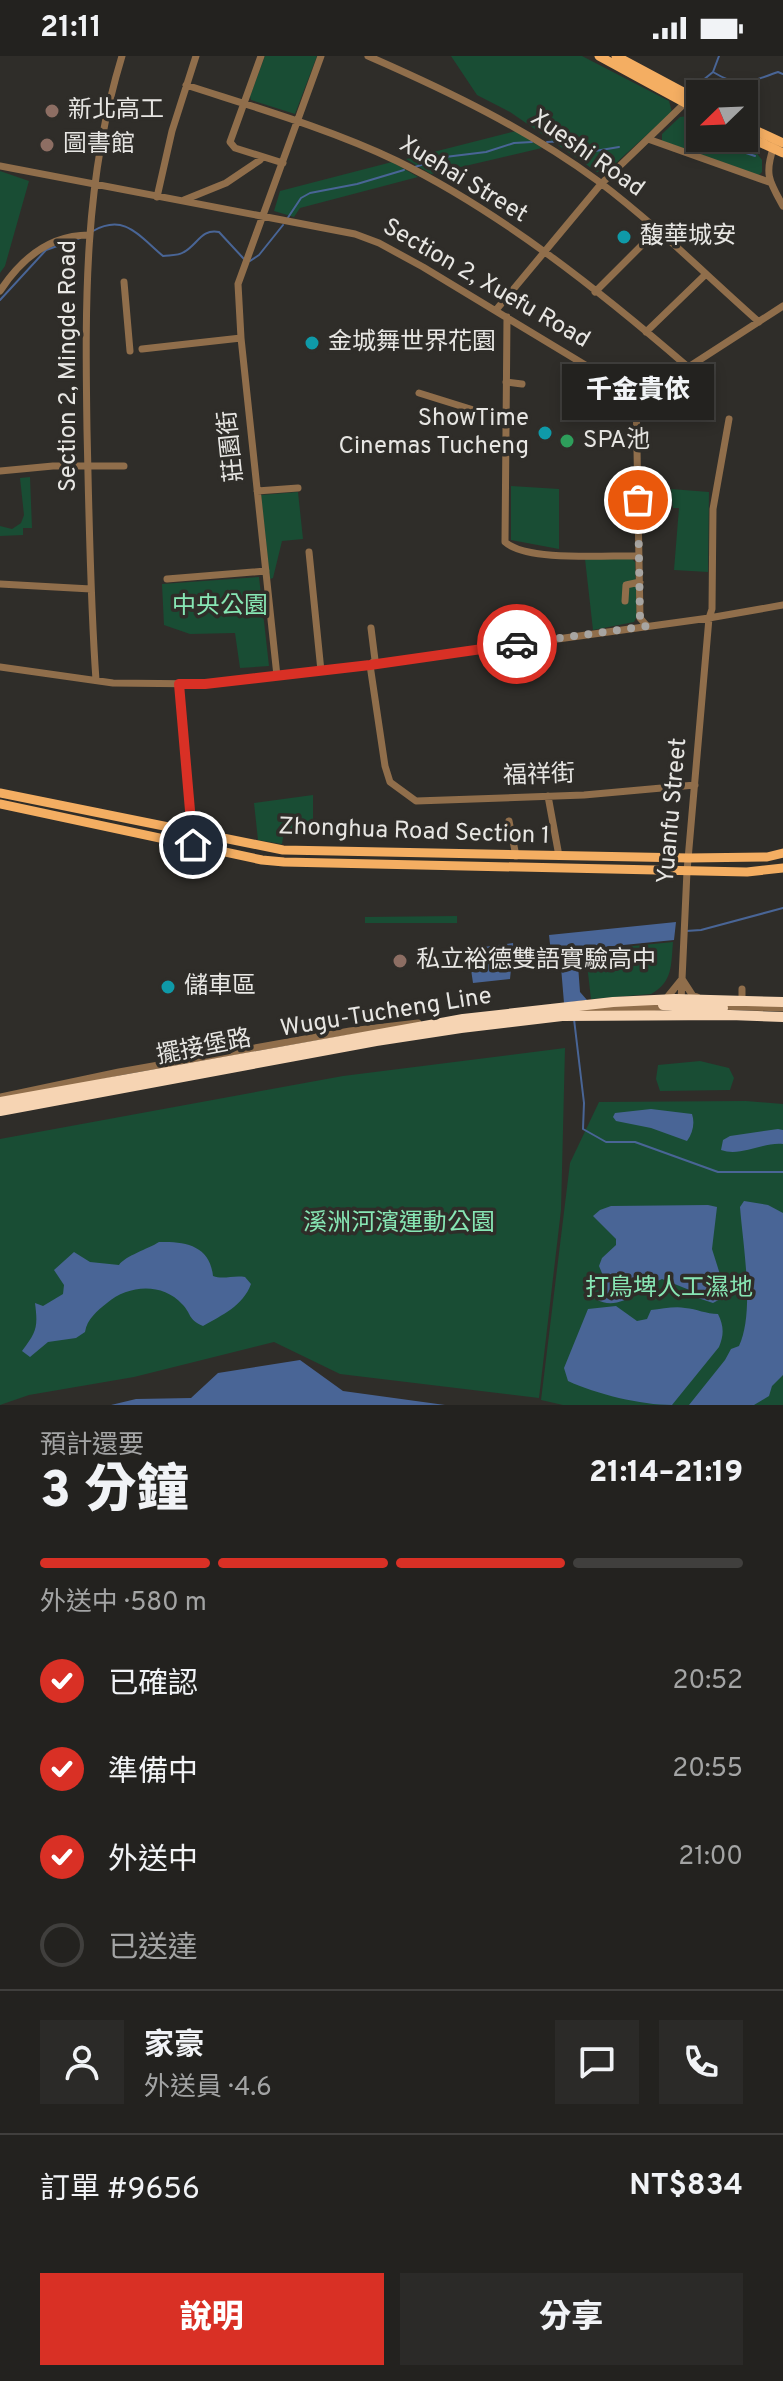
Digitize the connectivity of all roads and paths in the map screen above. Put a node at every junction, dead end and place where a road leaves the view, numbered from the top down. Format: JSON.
{"nodes":[{"id":1,"x":122,"y":56,"type":"edge"},
{"id":2,"x":196,"y":56,"type":"edge"},
{"id":3,"x":261,"y":56,"type":"edge"},
{"id":4,"x":321,"y":56,"type":"edge"},
{"id":5,"x":368,"y":56,"type":"edge"},
{"id":6,"x":599,"y":56,"type":"edge"},
{"id":7,"x":616,"y":56,"type":"edge"},
{"id":8,"x":186,"y":85,"type":"junction"},
{"id":9,"x":686,"y":94,"type":"edge"},
{"id":10,"x":685,"y":103,"type":"joint"},
{"id":11,"x":243,"y":104,"type":"junction"},
{"id":12,"x":299,"y":122,"type":"junction"},
{"id":13,"x":758,"y":133,"type":"edge"},
{"id":14,"x":648,"y":139,"type":"junction"},
{"id":15,"x":758,"y":139,"type":"edge"},
{"id":16,"x":779,"y":146,"type":"edge"},
{"id":17,"x":260,"y":160,"type":"dead end"},
{"id":18,"x":283,"y":163,"type":"junction"},
{"id":19,"x":0,"y":166,"type":"edge"},
{"id":20,"x":769,"y":182,"type":"junction"},
{"id":21,"x":601,"y":184,"type":"junction"},
{"id":22,"x":93,"y":186,"type":"junction"},
{"id":23,"x":157,"y":197,"type":"junction"},
{"id":24,"x":180,"y":201,"type":"junction"},
{"id":25,"x":783,"y":206,"type":"edge"},
{"id":26,"x":265,"y":216,"type":"junction"},
{"id":27,"x":657,"y":230,"type":"junction"},
{"id":28,"x":89,"y":235,"type":"junction"},
{"id":29,"x":543,"y":252,"type":"junction"},
{"id":30,"x":706,"y":274,"type":"junction"},
{"id":31,"x":124,"y":282,"type":"dead end"},
{"id":32,"x":0,"y":291,"type":"edge"},
{"id":33,"x":595,"y":292,"type":"junction"},
{"id":34,"x":783,"y":306,"type":"edge"},
{"id":35,"x":496,"y":310,"type":"junction"},
{"id":36,"x":507,"y":317,"type":"junction"},
{"id":37,"x":759,"y":322,"type":"junction"},
{"id":38,"x":646,"y":332,"type":"junction"},
{"id":39,"x":241,"y":338,"type":"junction"},
{"id":40,"x":142,"y":349,"type":"dead end"},
{"id":41,"x":130,"y":351,"type":"dead end"},
{"id":42,"x":688,"y":367,"type":"junction"},
{"id":43,"x":506,"y":382,"type":"junction"},
{"id":44,"x":522,"y":384,"type":"dead end"},
{"id":45,"x":419,"y":393,"type":"dead end"},
{"id":46,"x":636,"y":393,"type":"junction"},
{"id":47,"x":480,"y":412,"type":"dead end"},
{"id":48,"x":729,"y":419,"type":"dead end"},
{"id":49,"x":87,"y":466,"type":"junction"},
{"id":50,"x":124,"y":466,"type":"dead end"},
{"id":51,"x":0,"y":471,"type":"edge"},
{"id":52,"x":298,"y":488,"type":"dead end"},
{"id":53,"x":257,"y":491,"type":"junction"},
{"id":54,"x":99,"y":494,"type":"dead end"},
{"id":55,"x":89,"y":495,"type":"junction"},
{"id":56,"x":309,"y":552,"type":"dead end"},
{"id":57,"x":639,"y":556,"type":"junction"},
{"id":58,"x":266,"y":571,"type":"junction"},
{"id":59,"x":167,"y":579,"type":"dead end"},
{"id":60,"x":640,"y":582,"type":"junction"},
{"id":61,"x":2,"y":584,"type":"edge"},
{"id":62,"x":91,"y":589,"type":"junction"},
{"id":63,"x":625,"y":601,"type":"dead end"},
{"id":64,"x":783,"y":605,"type":"edge"},
{"id":65,"x":709,"y":618,"type":"junction"},
{"id":66,"x":647,"y":626,"type":"junction"},
{"id":67,"x":371,"y":628,"type":"dead end"},
{"id":68,"x":370,"y":665,"type":"junction"},
{"id":69,"x":0,"y":667,"type":"edge"},
{"id":70,"x":321,"y":671,"type":"junction"},
{"id":71,"x":277,"y":676,"type":"junction"},
{"id":72,"x":96,"y":680,"type":"junction"},
{"id":73,"x":179,"y":684,"type":"junction"},
{"id":74,"x":695,"y":785,"type":"junction"},
{"id":75,"x":0,"y":793,"type":"edge"},
{"id":76,"x":548,"y":796,"type":"junction"},
{"id":77,"x":0,"y":804,"type":"edge"},
{"id":78,"x":509,"y":821,"type":"dead end"},
{"id":79,"x":192,"y":833,"type":"junction"},
{"id":80,"x":193,"y":845,"type":"junction"},
{"id":81,"x":783,"y":853,"type":"edge"},
{"id":82,"x":516,"y":856,"type":"junction"},
{"id":83,"x":559,"y":856,"type":"junction"},
{"id":84,"x":689,"y":858,"type":"junction"},
{"id":85,"x":783,"y":868,"type":"edge"},
{"id":86,"x":687,"y":871,"type":"junction"},
{"id":87,"x":682,"y":979,"type":"junction"},
{"id":88,"x":742,"y":989,"type":"dead end"},
{"id":89,"x":613,"y":1002,"type":"junction"},
{"id":90,"x":783,"y":1002,"type":"edge"},
{"id":91,"x":713,"y":1006,"type":"junction"},
{"id":92,"x":683,"y":1007,"type":"junction"},
{"id":93,"x":742,"y":1007,"type":"junction"},
{"id":94,"x":655,"y":1008,"type":"junction"},
{"id":95,"x":783,"y":1009,"type":"edge"},
{"id":96,"x":616,"y":1015,"type":"junction"},
{"id":97,"x":783,"y":1017,"type":"edge"},
{"id":98,"x":464,"y":1023,"type":"junction"},
{"id":99,"x":257,"y":1048,"type":"junction"},
{"id":100,"x":259,"y":1058,"type":"junction"},
{"id":101,"x":0,"y":1104,"type":"edge"}],
"edges":[{"from":1,"to":22,"type":"street","name":"Section 2, Mingde Road"},
{"from":2,"to":8,"type":"street"},
{"from":3,"to":11,"type":"street"},
{"from":4,"to":12,"type":"street","name":"莊園街"},
{"from":5,"to":21,"type":"street","name":"Xueshi Road"},
{"from":6,"to":10,"type":"main road"},
{"from":7,"to":9,"type":"main road"},
{"from":8,"to":11,"type":"street","name":"Xuehai Street"},
{"from":8,"to":23,"type":"street"},
{"from":10,"to":14,"type":"street"},
{"from":11,"to":12,"type":"street","name":"Xuehai Street"},
{"from":11,"to":18,"type":"street"},
{"from":12,"to":18,"type":"street","name":"莊園街"},
{"from":12,"to":29,"type":"street","name":"Xuehai Street"},
{"from":13,"to":16,"type":"main road"},
{"from":14,"to":20,"type":"street"},
{"from":14,"to":21,"type":"street"},
{"from":15,"to":16,"type":"main road"},
{"from":16,"to":20,"type":"street"},
{"from":17,"to":24,"type":"street"},
{"from":18,"to":26,"type":"street","name":"莊園街"},
{"from":19,"to":22,"type":"street","name":"Section 2, Xuefu Road"},
{"from":20,"to":25,"type":"street"},
{"from":21,"to":27,"type":"street","name":"Xueshi Road"},
{"from":21,"to":29,"type":"street"},
{"from":22,"to":23,"type":"street","name":"Section 2, Xuefu Road"},
{"from":22,"to":28,"type":"street","name":"Section 2, Mingde Road"},
{"from":23,"to":24,"type":"street","name":"Section 2, Xuefu Road"},
{"from":24,"to":26,"type":"street","name":"Section 2, Xuefu Road"},
{"from":26,"to":35,"type":"street","name":"Section 2, Xuefu Road"},
{"from":26,"to":39,"type":"street","name":"莊園街"},
{"from":27,"to":30,"type":"street","name":"Xueshi Road"},
{"from":27,"to":33,"type":"street"},
{"from":28,"to":32,"type":"street"},
{"from":28,"to":49,"type":"street","name":"Section 2, Mingde Road"},
{"from":29,"to":33,"type":"street","name":"Xuehai Street"},
{"from":29,"to":35,"type":"street"},
{"from":30,"to":37,"type":"street","name":"Xueshi Road"},
{"from":30,"to":38,"type":"street"},
{"from":31,"to":41,"type":"street"},
{"from":33,"to":38,"type":"street","name":"Xuehai Street"},
{"from":34,"to":37,"type":"street"},
{"from":35,"to":36,"type":"street","name":"Section 2, Xuefu Road"},
{"from":36,"to":43,"type":"street"},
{"from":36,"to":46,"type":"street","name":"Section 2, Xuefu Road"},
{"from":37,"to":42,"type":"street"},
{"from":38,"to":42,"type":"street","name":"Xuehai Street"},
{"from":39,"to":40,"type":"street"},
{"from":39,"to":53,"type":"street","name":"莊園街"},
{"from":42,"to":46,"type":"street"},
{"from":43,"to":44,"type":"street"},
{"from":43,"to":57,"type":"street"},
{"from":45,"to":47,"type":"street"},
{"from":46,"to":57,"type":"street"},
{"from":48,"to":65,"type":"street","name":"Yuanfu Street"},
{"from":49,"to":50,"type":"street"},
{"from":49,"to":51,"type":"street"},
{"from":49,"to":55,"type":"street","name":"Section 2, Mingde Road"},
{"from":52,"to":53,"type":"street"},
{"from":53,"to":58,"type":"street","name":"莊園街"},
{"from":54,"to":55,"type":"street"},
{"from":55,"to":62,"type":"street","name":"Section 2, Mingde Road"},
{"from":56,"to":70,"type":"street"},
{"from":57,"to":60,"type":"street"},
{"from":58,"to":59,"type":"street"},
{"from":58,"to":71,"type":"street","name":"莊園街"},
{"from":60,"to":63,"type":"street"},
{"from":60,"to":66,"type":"street"},
{"from":61,"to":62,"type":"street"},
{"from":62,"to":72,"type":"street","name":"Section 2, Mingde Road"},
{"from":64,"to":65,"type":"street"},
{"from":65,"to":66,"type":"street"},
{"from":65,"to":74,"type":"street","name":"Yuanfu Street"},
{"from":66,"to":68,"type":"street"},
{"from":67,"to":68,"type":"street"},
{"from":68,"to":70,"type":"street"},
{"from":68,"to":76,"type":"street","name":"福祥街"},
{"from":69,"to":72,"type":"street"},
{"from":70,"to":71,"type":"street"},
{"from":71,"to":73,"type":"street"},
{"from":72,"to":73,"type":"street"},
{"from":73,"to":79,"type":"street"},
{"from":74,"to":76,"type":"street","name":"福祥街"},
{"from":74,"to":84,"type":"street","name":"Yuanfu Street"},
{"from":75,"to":79,"type":"main road","name":"Zhonghua Road Section 1"},
{"from":76,"to":83,"type":"street"},
{"from":77,"to":80,"type":"main road","name":"Zhonghua Road Section 1"},
{"from":78,"to":82,"type":"street"},
{"from":79,"to":80,"type":"street"},
{"from":79,"to":82,"type":"main road","name":"Zhonghua Road Section 1"},
{"from":80,"to":86,"type":"main road","name":"Zhonghua Road Section 1"},
{"from":81,"to":84,"type":"main road","name":"Zhonghua Road Section 1"},
{"from":82,"to":83,"type":"main road","name":"Zhonghua Road Section 1"},
{"from":83,"to":84,"type":"main road","name":"Zhonghua Road Section 1"},
{"from":84,"to":86,"type":"street","name":"Yuanfu Street"},
{"from":85,"to":86,"type":"main road","name":"Zhonghua Road Section 1"},
{"from":86,"to":87,"type":"street","name":"Yuanfu Street"},
{"from":87,"to":91,"type":"street"},
{"from":87,"to":92,"type":"street","name":"Yuanfu Street"},
{"from":87,"to":94,"type":"street"},
{"from":88,"to":93,"type":"street"},
{"from":89,"to":90,"type":"highway","name":"Wugu-Tucheng Line"},
{"from":89,"to":92,"type":"highway"},
{"from":89,"to":101,"type":"highway","name":"Wugu-Tucheng Line"},
{"from":91,"to":92,"type":"street","name":"擺接堡路"},
{"from":91,"to":93,"type":"street","name":"擺接堡路"},
{"from":92,"to":94,"type":"street","name":"擺接堡路"},
{"from":92,"to":95,"type":"highway"},
{"from":92,"to":96,"type":"highway"},
{"from":93,"to":95,"type":"street","name":"擺接堡路"},
{"from":94,"to":98,"type":"street","name":"擺接堡路"},
{"from":96,"to":97,"type":"highway","name":"Wugu-Tucheng Line"},
{"from":96,"to":101,"type":"highway","name":"Wugu-Tucheng Line"},
{"from":98,"to":99,"type":"street","name":"擺接堡路"},
{"from":98,"to":100,"type":"street","name":"擺接堡路"},
{"from":99,"to":100,"type":"street"},
{"from":99,"to":101,"type":"street","name":"擺接堡路"},
{"from":100,"to":101,"type":"street","name":"擺接堡路"}]}
